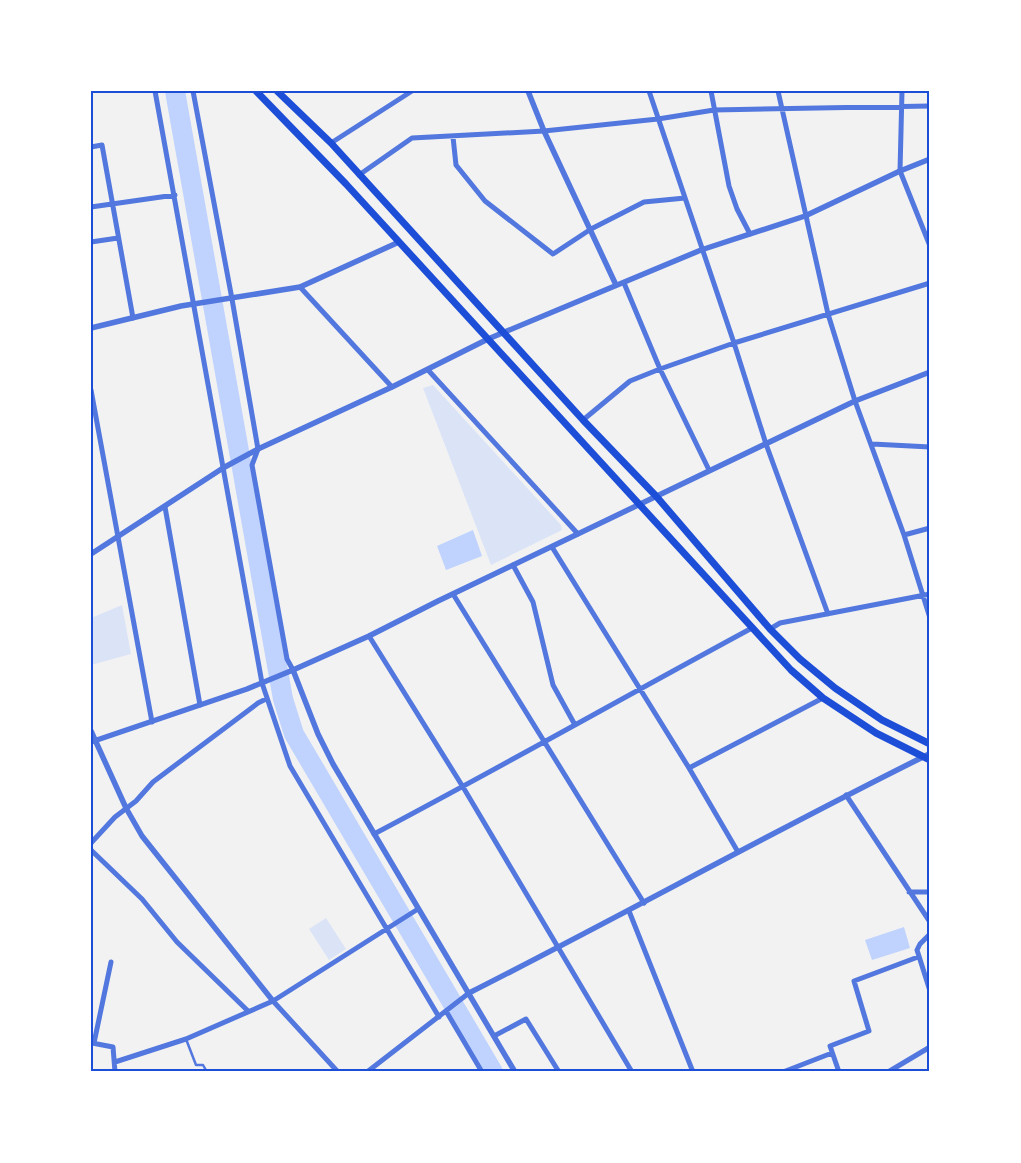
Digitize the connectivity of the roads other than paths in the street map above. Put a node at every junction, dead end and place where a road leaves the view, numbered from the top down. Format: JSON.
{"nodes":[{"id":1,"x":155,"y":91,"type":"edge"},
{"id":2,"x":193,"y":91,"type":"edge"},
{"id":3,"x":256,"y":91,"type":"edge"},
{"id":4,"x":277,"y":91,"type":"edge"},
{"id":5,"x":412,"y":91,"type":"edge"},
{"id":6,"x":528,"y":91,"type":"edge"},
{"id":7,"x":649,"y":91,"type":"edge"},
{"id":8,"x":711,"y":91,"type":"edge"},
{"id":9,"x":778,"y":91,"type":"edge"},
{"id":10,"x":902,"y":91,"type":"edge"},
{"id":11,"x":930,"y":106,"type":"edge"},
{"id":12,"x":903,"y":107,"type":"junction"},
{"id":13,"x":781,"y":108,"type":"junction"},
{"id":14,"x":714,"y":110,"type":"junction"},
{"id":15,"x":658,"y":119,"type":"junction"},
{"id":16,"x":544,"y":131,"type":"junction"},
{"id":17,"x":453,"y":137,"type":"junction"},
{"id":18,"x":330,"y":143,"type":"junction"},
{"id":19,"x":91,"y":147,"type":"edge"},
{"id":20,"x":930,"y":159,"type":"edge"},
{"id":21,"x":900,"y":171,"type":"junction"},
{"id":22,"x":359,"y":175,"type":"junction"},
{"id":23,"x":175,"y":195,"type":"junction"},
{"id":24,"x":684,"y":198,"type":"junction"},
{"id":25,"x":112,"y":204,"type":"junction"},
{"id":26,"x":91,"y":207,"type":"edge"},
{"id":27,"x":805,"y":216,"type":"junction"},
{"id":28,"x":591,"y":229,"type":"junction"},
{"id":29,"x":750,"y":234,"type":"junction"},
{"id":30,"x":118,"y":238,"type":"junction"},
{"id":31,"x":91,"y":242,"type":"edge"},
{"id":32,"x":399,"y":242,"type":"junction"},
{"id":33,"x":930,"y":246,"type":"edge"},
{"id":34,"x":701,"y":250,"type":"junction"},
{"id":35,"x":624,"y":283,"type":"junction"},
{"id":36,"x":930,"y":283,"type":"edge"},
{"id":37,"x":616,"y":285,"type":"junction"},
{"id":38,"x":300,"y":287,"type":"junction"},
{"id":39,"x":232,"y":299,"type":"junction"},
{"id":40,"x":193,"y":304,"type":"junction"},
{"id":41,"x":828,"y":314,"type":"junction"},
{"id":42,"x":133,"y":318,"type":"junction"},
{"id":43,"x":91,"y":328,"type":"edge"},
{"id":44,"x":504,"y":333,"type":"junction"},
{"id":45,"x":488,"y":339,"type":"junction"},
{"id":46,"x":734,"y":343,"type":"junction"},
{"id":47,"x":660,"y":369,"type":"junction"},
{"id":48,"x":428,"y":370,"type":"junction"},
{"id":49,"x":930,"y":372,"type":"edge"},
{"id":50,"x":392,"y":387,"type":"junction"},
{"id":51,"x":91,"y":390,"type":"edge"},
{"id":52,"x":855,"y":401,"type":"junction"},
{"id":53,"x":583,"y":420,"type":"junction"},
{"id":54,"x":766,"y":444,"type":"junction"},
{"id":55,"x":872,"y":444,"type":"junction"},
{"id":56,"x":930,"y":447,"type":"edge"},
{"id":57,"x":258,"y":449,"type":"junction"},
{"id":58,"x":223,"y":468,"type":"junction"},
{"id":59,"x":709,"y":470,"type":"junction"},
{"id":60,"x":656,"y":496,"type":"junction"},
{"id":61,"x":641,"y":505,"type":"junction"},
{"id":62,"x":165,"y":507,"type":"junction"},
{"id":63,"x":930,"y":528,"type":"edge"},
{"id":64,"x":578,"y":534,"type":"junction"},
{"id":65,"x":904,"y":535,"type":"junction"},
{"id":66,"x":118,"y":536,"type":"junction"},
{"id":67,"x":552,"y":547,"type":"junction"},
{"id":68,"x":91,"y":554,"type":"edge"},
{"id":69,"x":513,"y":565,"type":"junction"},
{"id":70,"x":453,"y":594,"type":"junction"},
{"id":71,"x":930,"y":594,"type":"edge"},
{"id":72,"x":922,"y":595,"type":"junction"},
{"id":73,"x":828,"y":614,"type":"junction"},
{"id":74,"x":930,"y":618,"type":"edge"},
{"id":75,"x":752,"y":628,"type":"junction"},
{"id":76,"x":770,"y":629,"type":"junction"},
{"id":77,"x":369,"y":636,"type":"junction"},
{"id":78,"x":293,"y":670,"type":"junction"},
{"id":79,"x":262,"y":683,"type":"junction"},
{"id":80,"x":640,"y":688,"type":"junction"},
{"id":81,"x":823,"y":698,"type":"junction"},
{"id":82,"x":266,"y":699,"type":"junction"},
{"id":83,"x":200,"y":706,"type":"junction"},
{"id":84,"x":152,"y":722,"type":"junction"},
{"id":85,"x":575,"y":725,"type":"junction"},
{"id":86,"x":91,"y":731,"type":"edge"},
{"id":87,"x":93,"y":742,"type":"edge"},
{"id":88,"x":545,"y":742,"type":"junction"},
{"id":89,"x":930,"y":744,"type":"edge"},
{"id":90,"x":927,"y":756,"type":"edge"},
{"id":91,"x":689,"y":768,"type":"junction"},
{"id":92,"x":463,"y":787,"type":"junction"},
{"id":93,"x":846,"y":795,"type":"junction"},
{"id":94,"x":126,"y":808,"type":"junction"},
{"id":95,"x":374,"y":834,"type":"junction"},
{"id":96,"x":91,"y":844,"type":"edge"},
{"id":97,"x":91,"y":850,"type":"edge"},
{"id":98,"x":738,"y":852,"type":"junction"},
{"id":99,"x":909,"y":892,"type":"junction"},
{"id":100,"x":930,"y":892,"type":"edge"},
{"id":101,"x":644,"y":903,"type":"junction"},
{"id":102,"x":418,"y":908,"type":"junction"},
{"id":103,"x":629,"y":911,"type":"junction"},
{"id":104,"x":930,"y":922,"type":"edge"},
{"id":105,"x":386,"y":929,"type":"junction"},
{"id":106,"x":930,"y":934,"type":"edge"},
{"id":107,"x":560,"y":947,"type":"junction"},
{"id":108,"x":918,"y":957,"type":"junction"},
{"id":109,"x":112,"y":962,"type":"dead end"},
{"id":110,"x":930,"y":991,"type":"edge"},
{"id":111,"x":469,"y":993,"type":"junction"},
{"id":112,"x":273,"y":1001,"type":"junction"},
{"id":113,"x":447,"y":1010,"type":"junction"},
{"id":114,"x":248,"y":1011,"type":"junction"},
{"id":115,"x":438,"y":1017,"type":"junction"},
{"id":116,"x":494,"y":1036,"type":"junction"},
{"id":117,"x":186,"y":1039,"type":"junction"},
{"id":118,"x":93,"y":1043,"type":"edge"},
{"id":119,"x":930,"y":1047,"type":"edge"},
{"id":120,"x":832,"y":1053,"type":"junction"},
{"id":121,"x":115,"y":1062,"type":"junction"},
{"id":122,"x":115,"y":1072,"type":"edge"},
{"id":123,"x":207,"y":1072,"type":"edge"},
{"id":124,"x":338,"y":1072,"type":"edge"},
{"id":125,"x":367,"y":1072,"type":"edge"},
{"id":126,"x":482,"y":1072,"type":"edge"},
{"id":127,"x":516,"y":1072,"type":"edge"},
{"id":128,"x":559,"y":1072,"type":"edge"},
{"id":129,"x":632,"y":1072,"type":"edge"},
{"id":130,"x":693,"y":1072,"type":"edge"},
{"id":131,"x":783,"y":1072,"type":"edge"},
{"id":132,"x":839,"y":1072,"type":"edge"},
{"id":133,"x":888,"y":1072,"type":"edge"}],
"edges":[{"from":1,"to":23,"type":"street"},
{"from":2,"to":39,"type":"street"},
{"from":3,"to":32,"type":"main road"},
{"from":4,"to":18,"type":"main road"},
{"from":5,"to":18,"type":"street"},
{"from":6,"to":16,"type":"street"},
{"from":7,"to":15,"type":"street"},
{"from":8,"to":14,"type":"street"},
{"from":9,"to":13,"type":"street"},
{"from":10,"to":12,"type":"street"},
{"from":11,"to":12,"type":"street"},
{"from":12,"to":13,"type":"street"},
{"from":12,"to":21,"type":"street"},
{"from":13,"to":14,"type":"street"},
{"from":13,"to":27,"type":"street"},
{"from":14,"to":15,"type":"street"},
{"from":14,"to":29,"type":"street"},
{"from":15,"to":16,"type":"street"},
{"from":15,"to":24,"type":"street"},
{"from":16,"to":17,"type":"street"},
{"from":16,"to":28,"type":"street"},
{"from":17,"to":22,"type":"street"},
{"from":17,"to":28,"type":"street"},
{"from":18,"to":22,"type":"main road"},
{"from":19,"to":25,"type":"street"},
{"from":20,"to":21,"type":"street"},
{"from":21,"to":27,"type":"street"},
{"from":21,"to":33,"type":"street"},
{"from":22,"to":44,"type":"main road"},
{"from":23,"to":25,"type":"street"},
{"from":23,"to":40,"type":"street"},
{"from":24,"to":28,"type":"street"},
{"from":24,"to":34,"type":"street"},
{"from":25,"to":26,"type":"street"},
{"from":25,"to":30,"type":"street"},
{"from":27,"to":29,"type":"street"},
{"from":27,"to":41,"type":"street"},
{"from":28,"to":37,"type":"street"},
{"from":29,"to":34,"type":"street"},
{"from":30,"to":31,"type":"street"},
{"from":30,"to":42,"type":"street"},
{"from":32,"to":38,"type":"street"},
{"from":32,"to":45,"type":"main road"},
{"from":34,"to":35,"type":"street"},
{"from":34,"to":46,"type":"street"},
{"from":35,"to":37,"type":"street"},
{"from":35,"to":47,"type":"street"},
{"from":36,"to":41,"type":"street"},
{"from":37,"to":44,"type":"street"},
{"from":38,"to":39,"type":"street"},
{"from":38,"to":50,"type":"street"},
{"from":39,"to":40,"type":"street"},
{"from":39,"to":57,"type":"street"},
{"from":40,"to":42,"type":"street"},
{"from":40,"to":58,"type":"street"},
{"from":41,"to":46,"type":"street"},
{"from":41,"to":52,"type":"street"},
{"from":42,"to":43,"type":"street"},
{"from":44,"to":45,"type":"street"},
{"from":44,"to":53,"type":"main road"},
{"from":45,"to":48,"type":"street"},
{"from":45,"to":61,"type":"main road"},
{"from":46,"to":47,"type":"street"},
{"from":46,"to":54,"type":"street"},
{"from":47,"to":53,"type":"street"},
{"from":47,"to":59,"type":"street"},
{"from":48,"to":50,"type":"street"},
{"from":48,"to":64,"type":"street"},
{"from":49,"to":52,"type":"street"},
{"from":50,"to":57,"type":"street"},
{"from":51,"to":66,"type":"street"},
{"from":52,"to":54,"type":"street"},
{"from":52,"to":55,"type":"street"},
{"from":53,"to":60,"type":"main road"},
{"from":54,"to":59,"type":"street"},
{"from":54,"to":73,"type":"street"},
{"from":55,"to":56,"type":"street"},
{"from":55,"to":65,"type":"street"},
{"from":57,"to":58,"type":"street"},
{"from":57,"to":78,"type":"street"},
{"from":58,"to":62,"type":"street"},
{"from":58,"to":79,"type":"street"},
{"from":59,"to":60,"type":"street"},
{"from":60,"to":61,"type":"street"},
{"from":60,"to":76,"type":"main road"},
{"from":61,"to":64,"type":"street"},
{"from":61,"to":75,"type":"main road"},
{"from":62,"to":66,"type":"street"},
{"from":62,"to":83,"type":"street"},
{"from":63,"to":65,"type":"street"},
{"from":64,"to":67,"type":"street"},
{"from":65,"to":72,"type":"street"},
{"from":66,"to":68,"type":"street"},
{"from":66,"to":84,"type":"street"},
{"from":67,"to":69,"type":"street"},
{"from":67,"to":80,"type":"street"},
{"from":69,"to":70,"type":"street"},
{"from":69,"to":85,"type":"street"},
{"from":70,"to":77,"type":"street"},
{"from":70,"to":88,"type":"street"},
{"from":71,"to":72,"type":"street"},
{"from":72,"to":73,"type":"street"},
{"from":72,"to":74,"type":"street"},
{"from":73,"to":76,"type":"street"},
{"from":75,"to":80,"type":"street"},
{"from":75,"to":81,"type":"main road"},
{"from":76,"to":89,"type":"main road"},
{"from":77,"to":78,"type":"street"},
{"from":77,"to":92,"type":"street"},
{"from":78,"to":79,"type":"street"},
{"from":78,"to":95,"type":"street"},
{"from":79,"to":82,"type":"street"},
{"from":79,"to":83,"type":"street"},
{"from":80,"to":85,"type":"street"},
{"from":80,"to":91,"type":"street"},
{"from":81,"to":90,"type":"main road"},
{"from":81,"to":91,"type":"street"},
{"from":82,"to":94,"type":"street"},
{"from":82,"to":105,"type":"street"},
{"from":83,"to":84,"type":"street"},
{"from":84,"to":87,"type":"street"},
{"from":85,"to":88,"type":"street"},
{"from":86,"to":87,"type":"street"},
{"from":87,"to":94,"type":"street"},
{"from":88,"to":92,"type":"street"},
{"from":88,"to":101,"type":"street"},
{"from":90,"to":93,"type":"street"},
{"from":91,"to":98,"type":"street"},
{"from":92,"to":95,"type":"street"},
{"from":92,"to":107,"type":"street"},
{"from":93,"to":98,"type":"street"},
{"from":93,"to":99,"type":"street"},
{"from":94,"to":96,"type":"street"},
{"from":94,"to":112,"type":"street"},
{"from":95,"to":102,"type":"street"},
{"from":97,"to":114,"type":"street"},
{"from":98,"to":101,"type":"street"},
{"from":99,"to":100,"type":"street"},
{"from":99,"to":104,"type":"street"},
{"from":101,"to":103,"type":"street"},
{"from":102,"to":105,"type":"street"},
{"from":102,"to":111,"type":"street"},
{"from":103,"to":107,"type":"street"},
{"from":103,"to":130,"type":"street"},
{"from":105,"to":112,"type":"street"},
{"from":105,"to":115,"type":"street"},
{"from":106,"to":108,"type":"street"},
{"from":107,"to":111,"type":"street"},
{"from":107,"to":129,"type":"street"},
{"from":108,"to":110,"type":"street"},
{"from":108,"to":120,"type":"street"},
{"from":109,"to":118,"type":"street"},
{"from":111,"to":113,"type":"street"},
{"from":111,"to":116,"type":"street"},
{"from":112,"to":114,"type":"street"},
{"from":112,"to":124,"type":"street"},
{"from":113,"to":115,"type":"street"},
{"from":113,"to":126,"type":"street"},
{"from":114,"to":117,"type":"street"},
{"from":115,"to":125,"type":"street"},
{"from":116,"to":127,"type":"street"},
{"from":116,"to":128,"type":"street"},
{"from":117,"to":121,"type":"street"},
{"from":117,"to":123,"type":"lane"},
{"from":118,"to":121,"type":"street"},
{"from":119,"to":133,"type":"street"},
{"from":120,"to":131,"type":"street"},
{"from":120,"to":132,"type":"street"},
{"from":121,"to":122,"type":"street"}]}
